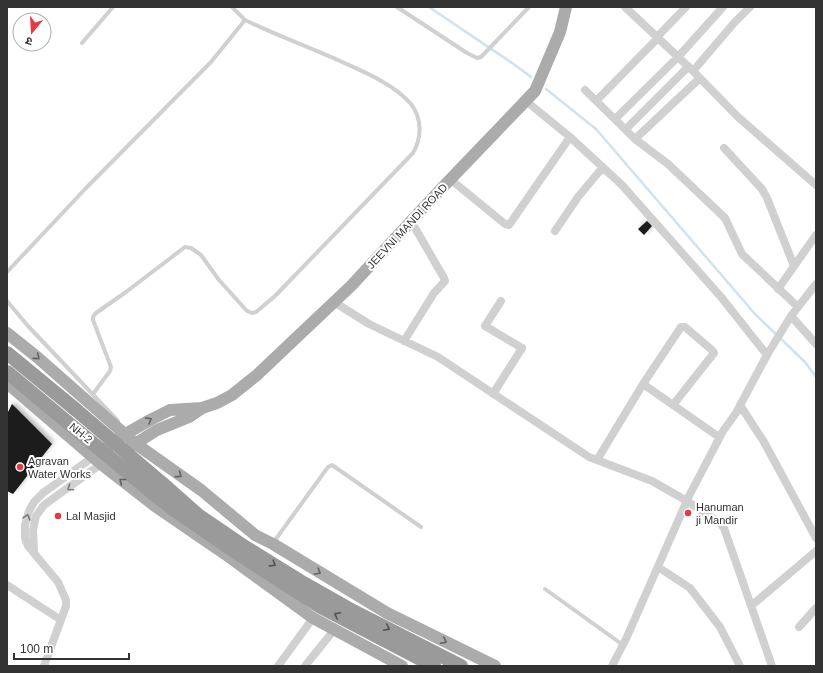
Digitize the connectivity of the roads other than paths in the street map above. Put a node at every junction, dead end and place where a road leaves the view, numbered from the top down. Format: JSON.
{"nodes":[{"id":1,"x":113,"y":7,"type":"edge"},
{"id":2,"x":232,"y":7,"type":"edge"},
{"id":3,"x":397,"y":7,"type":"edge"},
{"id":4,"x":529,"y":7,"type":"edge"},
{"id":5,"x":566,"y":7,"type":"edge"},
{"id":6,"x":624,"y":7,"type":"edge"},
{"id":7,"x":686,"y":7,"type":"edge"},
{"id":8,"x":723,"y":7,"type":"edge"},
{"id":9,"x":750,"y":7,"type":"edge"},
{"id":10,"x":245,"y":20,"type":"junction"},
{"id":11,"x":658,"y":38,"type":"junction"},
{"id":12,"x":82,"y":43,"type":"dead end"},
{"id":13,"x":678,"y":57,"type":"junction"},
{"id":14,"x":691,"y":69,"type":"junction"},
{"id":15,"x":700,"y":78,"type":"junction"},
{"id":16,"x":585,"y":90,"type":"dead end"},
{"id":17,"x":526,"y":101,"type":"junction"},
{"id":18,"x":596,"y":101,"type":"junction"},
{"id":19,"x":615,"y":119,"type":"junction"},
{"id":20,"x":626,"y":129,"type":"junction"},
{"id":21,"x":570,"y":137,"type":"junction"},
{"id":22,"x":636,"y":139,"type":"junction"},
{"id":23,"x":724,"y":148,"type":"dead end"},
{"id":24,"x":603,"y":168,"type":"junction"},
{"id":25,"x":450,"y":179,"type":"junction"},
{"id":26,"x":816,"y":185,"type":"edge"},
{"id":27,"x":411,"y":221,"type":"junction"},
{"id":28,"x":555,"y":231,"type":"dead end"},
{"id":29,"x":816,"y":235,"type":"edge"},
{"id":30,"x":794,"y":266,"type":"junction"},
{"id":31,"x":7,"y":272,"type":"edge"},
{"id":32,"x":816,"y":284,"type":"edge"},
{"id":33,"x":778,"y":289,"type":"junction"},
{"id":34,"x":7,"y":301,"type":"edge"},
{"id":35,"x":501,"y":301,"type":"dead end"},
{"id":36,"x":334,"y":302,"type":"junction"},
{"id":37,"x":798,"y":307,"type":"junction"},
{"id":38,"x":791,"y":316,"type":"junction"},
{"id":39,"x":7,"y":333,"type":"edge"},
{"id":40,"x":404,"y":341,"type":"junction"},
{"id":41,"x":816,"y":344,"type":"edge"},
{"id":42,"x":7,"y":353,"type":"edge"},
{"id":43,"x":767,"y":355,"type":"junction"},
{"id":44,"x":7,"y":372,"type":"edge"},
{"id":45,"x":7,"y":383,"type":"edge"},
{"id":46,"x":643,"y":384,"type":"junction"},
{"id":47,"x":93,"y":394,"type":"junction"},
{"id":48,"x":493,"y":394,"type":"junction"},
{"id":49,"x":673,"y":405,"type":"junction"},
{"id":50,"x":740,"y":405,"type":"junction"},
{"id":51,"x":94,"y":407,"type":"junction"},
{"id":52,"x":202,"y":408,"type":"junction"},
{"id":53,"x":120,"y":423,"type":"dead end"},
{"id":54,"x":67,"y":428,"type":"junction"},
{"id":55,"x":127,"y":431,"type":"junction"},
{"id":56,"x":719,"y":437,"type":"junction"},
{"id":57,"x":136,"y":444,"type":"junction"},
{"id":58,"x":597,"y":460,"type":"junction"},
{"id":59,"x":97,"y":461,"type":"junction"},
{"id":60,"x":161,"y":462,"type":"junction"},
{"id":61,"x":159,"y":489,"type":"junction"},
{"id":62,"x":135,"y":490,"type":"junction"},
{"id":63,"x":687,"y":501,"type":"junction"},
{"id":64,"x":421,"y":527,"type":"dead end"},
{"id":65,"x":816,"y":538,"type":"edge"},
{"id":66,"x":273,"y":544,"type":"junction"},
{"id":67,"x":816,"y":551,"type":"edge"},
{"id":68,"x":658,"y":567,"type":"junction"},
{"id":69,"x":7,"y":585,"type":"edge"},
{"id":70,"x":545,"y":588,"type":"dead end"},
{"id":71,"x":751,"y":606,"type":"junction"},
{"id":72,"x":816,"y":608,"type":"edge"},
{"id":73,"x":313,"y":618,"type":"junction"},
{"id":74,"x":61,"y":620,"type":"junction"},
{"id":75,"x":800,"y":627,"type":"dead end"},
{"id":76,"x":334,"y":630,"type":"junction"},
{"id":77,"x":623,"y":645,"type":"junction"},
{"id":78,"x":412,"y":655,"type":"junction"},
{"id":79,"x":44,"y":666,"type":"edge"},
{"id":80,"x":278,"y":666,"type":"edge"},
{"id":81,"x":305,"y":666,"type":"edge"},
{"id":82,"x":402,"y":666,"type":"edge"},
{"id":83,"x":424,"y":666,"type":"edge"},
{"id":84,"x":434,"y":666,"type":"edge"},
{"id":85,"x":461,"y":666,"type":"edge"},
{"id":86,"x":495,"y":666,"type":"edge"},
{"id":87,"x":612,"y":666,"type":"edge"},
{"id":88,"x":740,"y":666,"type":"edge"},
{"id":89,"x":772,"y":666,"type":"edge"}],
"edges":[{"from":1,"to":12,"type":"lane"},
{"from":2,"to":10,"type":"lane"},
{"from":3,"to":4,"type":"lane"},
{"from":5,"to":17,"type":"main road","name":"JEEVNI MANDI ROAD"},
{"from":6,"to":11,"type":"street"},
{"from":7,"to":11,"type":"street"},
{"from":8,"to":13,"type":"street"},
{"from":9,"to":14,"type":"street"},
{"from":10,"to":31,"type":"lane"},
{"from":10,"to":47,"type":"lane"},
{"from":11,"to":13,"type":"street"},
{"from":11,"to":18,"type":"street"},
{"from":13,"to":14,"type":"street"},
{"from":13,"to":19,"type":"street"},
{"from":14,"to":15,"type":"street"},
{"from":14,"to":20,"type":"street"},
{"from":15,"to":22,"type":"street"},
{"from":15,"to":26,"type":"street"},
{"from":16,"to":18,"type":"street"},
{"from":17,"to":21,"type":"street"},
{"from":17,"to":25,"type":"main road","name":"JEEVNI MANDI ROAD"},
{"from":18,"to":19,"type":"street"},
{"from":19,"to":20,"type":"street"},
{"from":20,"to":22,"type":"street"},
{"from":21,"to":24,"type":"street"},
{"from":21,"to":25,"type":"street"},
{"from":22,"to":33,"type":"street"},
{"from":23,"to":30,"type":"street"},
{"from":24,"to":28,"type":"street"},
{"from":24,"to":43,"type":"street"},
{"from":25,"to":27,"type":"main road","name":"JEEVNI MANDI ROAD"},
{"from":27,"to":36,"type":"main road","name":"JEEVNI MANDI ROAD"},
{"from":27,"to":40,"type":"street"},
{"from":29,"to":30,"type":"street"},
{"from":30,"to":33,"type":"street"},
{"from":32,"to":37,"type":"street"},
{"from":33,"to":37,"type":"street"},
{"from":34,"to":47,"type":"lane"},
{"from":35,"to":48,"type":"street"},
{"from":36,"to":40,"type":"street"},
{"from":36,"to":52,"type":"main road","name":"JEEVNI MANDI ROAD"},
{"from":37,"to":38,"type":"street"},
{"from":38,"to":41,"type":"street"},
{"from":38,"to":43,"type":"street"},
{"from":39,"to":51,"type":"main road","one_way":true},
{"from":40,"to":48,"type":"street"},
{"from":42,"to":61,"type":"highway","bridge":true},
{"from":43,"to":50,"type":"street"},
{"from":44,"to":54,"type":"highway","name":"NH-2"},
{"from":45,"to":54,"type":"main road"},
{"from":46,"to":49,"type":"street"},
{"from":46,"to":49,"type":"street"},
{"from":46,"to":58,"type":"street"},
{"from":47,"to":53,"type":"lane"},
{"from":48,"to":58,"type":"street"},
{"from":49,"to":56,"type":"street"},
{"from":50,"to":56,"type":"street"},
{"from":50,"to":65,"type":"street"},
{"from":51,"to":54,"type":"main road"},
{"from":51,"to":55,"type":"main road"},
{"from":55,"to":52,"type":"main road","name":"JEEVNI MANDI ROAD","one_way":true},
{"from":52,"to":57,"type":"main road","name":"JEEVNI MANDI ROAD"},
{"from":54,"to":59,"type":"main road"},
{"from":54,"to":61,"type":"highway","name":"NH-2","bridge":true},
{"from":55,"to":57,"type":"main road"},
{"from":55,"to":59,"type":"main road","name":"JEEVNI MANDI ROAD"},
{"from":56,"to":63,"type":"street"},
{"from":57,"to":59,"type":"main road","name":"JEEVNI MANDI ROAD"},
{"from":57,"to":60,"type":"main road"},
{"from":58,"to":63,"type":"street"},
{"from":62,"to":59,"type":"main road","one_way":true},
{"from":59,"to":74,"type":"street"},
{"from":60,"to":62,"type":"main road"},
{"from":60,"to":66,"type":"main road","one_way":true},
{"from":78,"to":61,"type":"highway","one_way":true},
{"from":61,"to":85,"type":"highway","one_way":true},
{"from":62,"to":73,"type":"main road"},
{"from":63,"to":68,"type":"street"},
{"from":63,"to":71,"type":"street"},
{"from":64,"to":66,"type":"lane"},
{"from":66,"to":86,"type":"main road","one_way":true},
{"from":67,"to":71,"type":"street"},
{"from":68,"to":77,"type":"street"},
{"from":68,"to":88,"type":"street"},
{"from":69,"to":74,"type":"street"},
{"from":70,"to":77,"type":"lane"},
{"from":71,"to":89,"type":"street"},
{"from":72,"to":75,"type":"street"},
{"from":73,"to":76,"type":"main road"},
{"from":73,"to":80,"type":"street"},
{"from":74,"to":79,"type":"street"},
{"from":76,"to":81,"type":"street"},
{"from":76,"to":82,"type":"main road"},
{"from":77,"to":87,"type":"street"},
{"from":78,"to":83,"type":"highway"},
{"from":78,"to":84,"type":"highway"}]}
